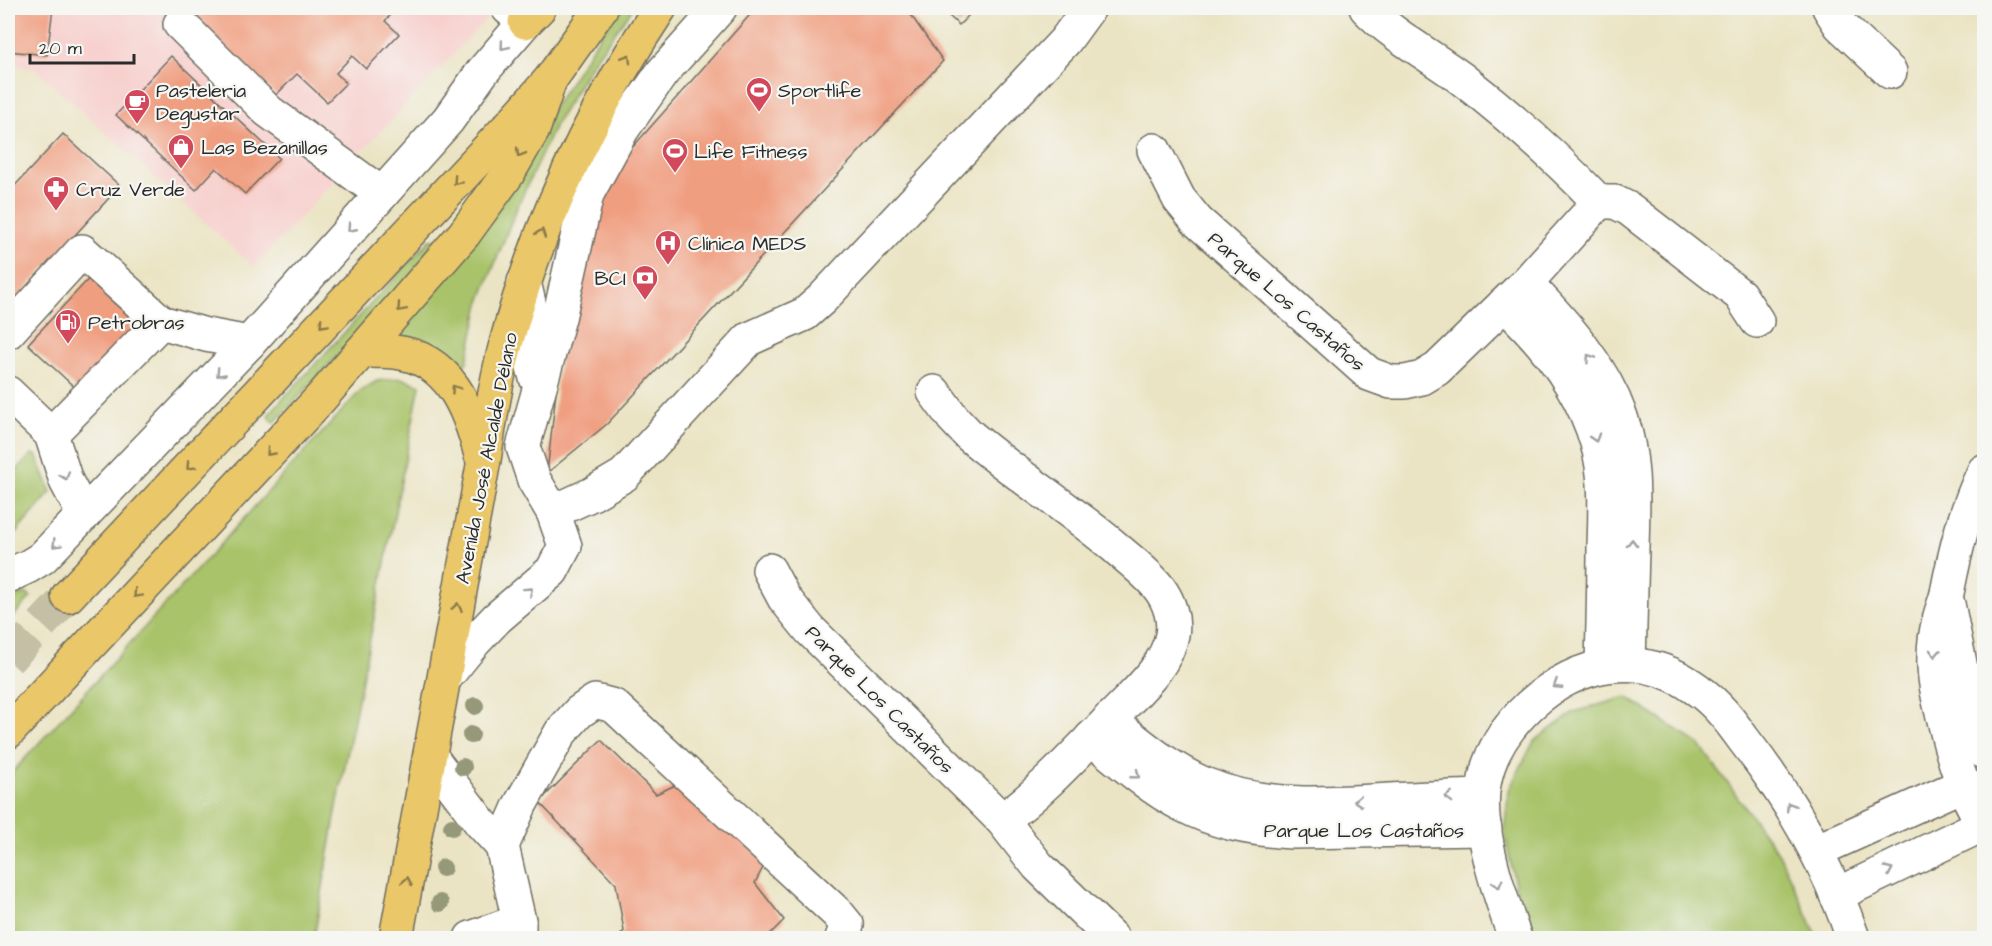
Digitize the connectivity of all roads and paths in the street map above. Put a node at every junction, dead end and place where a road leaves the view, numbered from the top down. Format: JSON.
{"nodes":[{"id":1,"x":602,"y":8,"type":"edge"},
{"id":2,"x":660,"y":8,"type":"edge"},
{"id":3,"x":720,"y":8,"type":"edge"},
{"id":4,"x":1089,"y":8,"type":"edge"},
{"id":5,"x":1366,"y":8,"type":"edge"},
{"id":6,"x":1829,"y":8,"type":"edge"},
{"id":7,"x":524,"y":12,"type":"edge"},
{"id":8,"x":180,"y":24,"type":"dead end"},
{"id":9,"x":1890,"y":72,"type":"dead end"},
{"id":10,"x":550,"y":80,"type":"junction"},
{"id":11,"x":1154,"y":150,"type":"dead end"},
{"id":12,"x":382,"y":194,"type":"junction"},
{"id":13,"x":1599,"y":202,"type":"junction"},
{"id":14,"x":524,"y":282,"type":"junction"},
{"id":15,"x":1515,"y":294,"type":"junction"},
{"id":16,"x":1757,"y":321,"type":"dead end"},
{"id":17,"x":161,"y":322,"type":"junction"},
{"id":18,"x":8,"y":332,"type":"edge"},
{"id":19,"x":249,"y":343,"type":"junction"},
{"id":20,"x":363,"y":351,"type":"junction"},
{"id":21,"x":540,"y":391,"type":"junction"},
{"id":22,"x":934,"y":392,"type":"dead end"},
{"id":23,"x":8,"y":393,"type":"edge"},
{"id":24,"x":51,"y":434,"type":"junction"},
{"id":25,"x":483,"y":463,"type":"junction"},
{"id":26,"x":1984,"y":471,"type":"edge"},
{"id":27,"x":554,"y":512,"type":"junction"},
{"id":28,"x":84,"y":515,"type":"junction"},
{"id":29,"x":1974,"y":527,"type":"edge"},
{"id":30,"x":769,"y":570,"type":"dead end"},
{"id":31,"x":8,"y":576,"type":"edge"},
{"id":32,"x":68,"y":596,"type":"tunnel mouth"},
{"id":33,"x":1947,"y":596,"type":"junction"},
{"id":34,"x":1616,"y":665,"type":"junction"},
{"id":35,"x":445,"y":678,"type":"junction"},
{"id":36,"x":1100,"y":729,"type":"junction"},
{"id":37,"x":8,"y":732,"type":"edge"},
{"id":38,"x":1984,"y":752,"type":"edge"},
{"id":39,"x":430,"y":757,"type":"junction"},
{"id":40,"x":1973,"y":788,"type":"edge"},
{"id":41,"x":1482,"y":796,"type":"junction"},
{"id":42,"x":1002,"y":820,"type":"junction"},
{"id":43,"x":1984,"y":825,"type":"edge"},
{"id":44,"x":1485,"y":829,"type":"junction"},
{"id":45,"x":502,"y":846,"type":"junction"},
{"id":46,"x":1816,"y":851,"type":"junction"},
{"id":47,"x":1836,"y":895,"type":"junction"},
{"id":48,"x":519,"y":930,"type":"edge"},
{"id":49,"x":396,"y":939,"type":"edge"},
{"id":50,"x":471,"y":939,"type":"edge"},
{"id":51,"x":842,"y":939,"type":"edge"},
{"id":52,"x":1112,"y":939,"type":"edge"},
{"id":53,"x":1515,"y":939,"type":"edge"},
{"id":54,"x":1853,"y":939,"type":"edge"}],
"edges":[{"from":1,"to":10,"type":"main road"},
{"from":14,"to":2,"type":"main road","name":"Avenida José Alcalde Délano","one_way":true},
{"from":3,"to":21,"type":"street"},
{"from":4,"to":27,"type":"street"},
{"from":5,"to":13,"type":"street"},
{"from":6,"to":9,"type":"street"},
{"from":7,"to":12,"type":"street","one_way":true},
{"from":8,"to":12,"type":"street"},
{"from":10,"to":20,"type":"main road","one_way":true},
{"from":10,"to":32,"type":"main road","one_way":true},
{"from":11,"to":15,"type":"street","name":"Parque Los Castaños"},
{"from":12,"to":19,"type":"street","one_way":true},
{"from":13,"to":15,"type":"street","name":"Parque Los Castaños"},
{"from":13,"to":16,"type":"street"},
{"from":14,"to":21,"type":"street"},
{"from":14,"to":25,"type":"main road","name":"Avenida José Alcalde Délano"},
{"from":15,"to":34,"type":"street"},
{"from":17,"to":18,"type":"street"},
{"from":17,"to":19,"type":"street"},
{"from":17,"to":24,"type":"street"},
{"from":19,"to":28,"type":"street","one_way":true},
{"from":25,"to":20,"type":"main road","one_way":true},
{"from":20,"to":37,"type":"main road","one_way":true},
{"from":21,"to":27,"type":"street"},
{"from":22,"to":36,"type":"street"},
{"from":23,"to":24,"type":"street"},
{"from":24,"to":28,"type":"street","one_way":true},
{"from":35,"to":25,"type":"main road","name":"Avenida José Alcalde Délano","one_way":true},
{"from":26,"to":29,"type":"street"},
{"from":35,"to":27,"type":"street","one_way":true},
{"from":28,"to":31,"type":"street","one_way":true},
{"from":29,"to":33,"type":"street"},
{"from":30,"to":42,"type":"street","name":"Parque Los Castaños"},
{"from":33,"to":38,"type":"street"},
{"from":33,"to":40,"type":"street","one_way":true},
{"from":34,"to":41,"type":"street","name":"Parque Los Castaños","one_way":true},
{"from":46,"to":34,"type":"street","one_way":true},
{"from":35,"to":39,"type":"main road","name":"Avenida José Alcalde Délano"},
{"from":41,"to":36,"type":"street","name":"Parque Los Castaños","one_way":true},
{"from":36,"to":42,"type":"street"},
{"from":36,"to":44,"type":"street","name":"Parque Los Castaños","one_way":true},
{"from":39,"to":45,"type":"street"},
{"from":49,"to":39,"type":"main road","name":"Avenida José Alcalde Délano","one_way":true},
{"from":40,"to":43,"type":"street"},
{"from":40,"to":46,"type":"street"},
{"from":41,"to":44,"type":"street","name":"Parque Los Castaños"},
{"from":42,"to":52,"type":"street","name":"Parque Los Castaños"},
{"from":47,"to":43,"type":"street","one_way":true},
{"from":44,"to":53,"type":"street","name":"Parque Los Castaños","one_way":true},
{"from":45,"to":48,"type":"street"},
{"from":45,"to":51,"type":"street"},
{"from":46,"to":47,"type":"street"},
{"from":47,"to":54,"type":"street"},
{"from":48,"to":50,"type":"street"}]}
